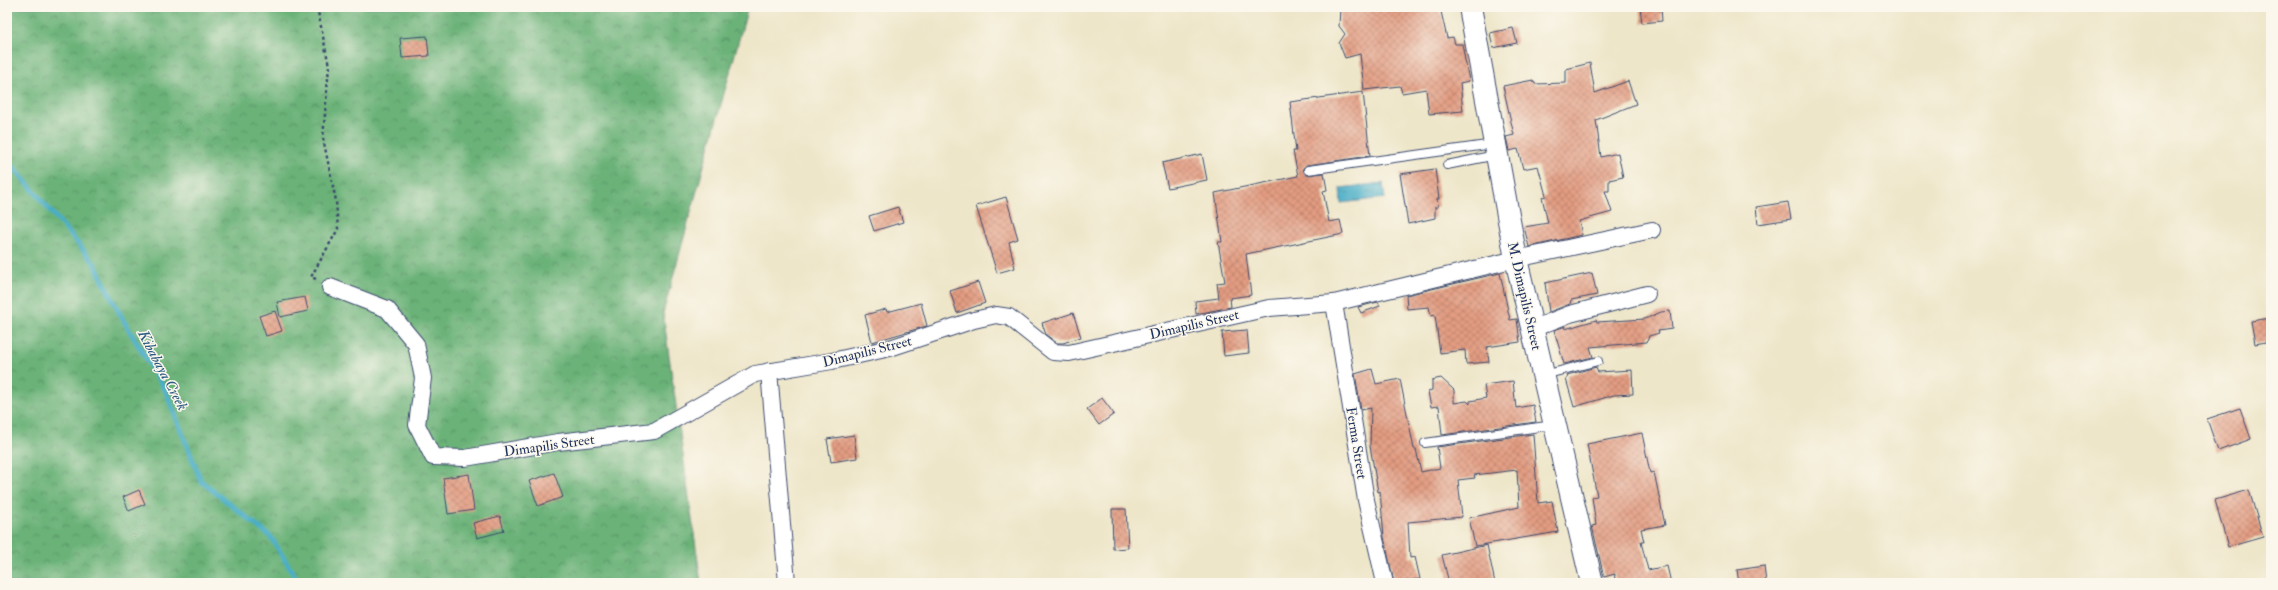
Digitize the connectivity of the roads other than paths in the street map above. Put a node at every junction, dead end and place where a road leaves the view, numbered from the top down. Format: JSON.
{"nodes":[{"id":1,"x":1470,"y":7,"type":"edge"},
{"id":2,"x":1496,"y":149,"type":"junction"},
{"id":3,"x":1447,"y":164,"type":"dead end"},
{"id":4,"x":1308,"y":170,"type":"dead end"},
{"id":5,"x":1652,"y":230,"type":"dead end"},
{"id":6,"x":1516,"y":259,"type":"junction"},
{"id":7,"x":330,"y":287,"type":"road end"},
{"id":8,"x":1647,"y":294,"type":"dead end"},
{"id":9,"x":1334,"y":303,"type":"junction"},
{"id":10,"x":1532,"y":329,"type":"junction"},
{"id":11,"x":1598,"y":361,"type":"dead end"},
{"id":12,"x":769,"y":371,"type":"junction"},
{"id":13,"x":1543,"y":375,"type":"junction"},
{"id":14,"x":1555,"y":425,"type":"junction"},
{"id":15,"x":1425,"y":443,"type":"dead end"},
{"id":16,"x":787,"y":583,"type":"edge"},
{"id":17,"x":1385,"y":583,"type":"edge"},
{"id":18,"x":1592,"y":583,"type":"edge"}],
"edges":[{"from":1,"to":2,"type":"main road","name":"M. Dimapilis Street"},
{"from":2,"to":3,"type":"lane"},
{"from":2,"to":4,"type":"lane"},
{"from":2,"to":6,"type":"main road","name":"M. Dimapilis Street"},
{"from":5,"to":6,"type":"street","name":"Dimapilis Street"},
{"from":6,"to":9,"type":"street","name":"Dimapilis Street"},
{"from":6,"to":10,"type":"main road","name":"M. Dimapilis Street"},
{"from":7,"to":12,"type":"street","name":"Dimapilis Street"},
{"from":8,"to":10,"type":"street"},
{"from":9,"to":12,"type":"street","name":"Dimapilis Street"},
{"from":9,"to":17,"type":"street","name":"Ferma Street"},
{"from":10,"to":13,"type":"main road","name":"M. Dimapilis Street"},
{"from":11,"to":13,"type":"lane"},
{"from":12,"to":16,"type":"street"},
{"from":13,"to":14,"type":"main road","name":"M. Dimapilis Street"},
{"from":14,"to":15,"type":"lane"},
{"from":14,"to":18,"type":"main road","name":"M. Dimapilis Street"}]}
